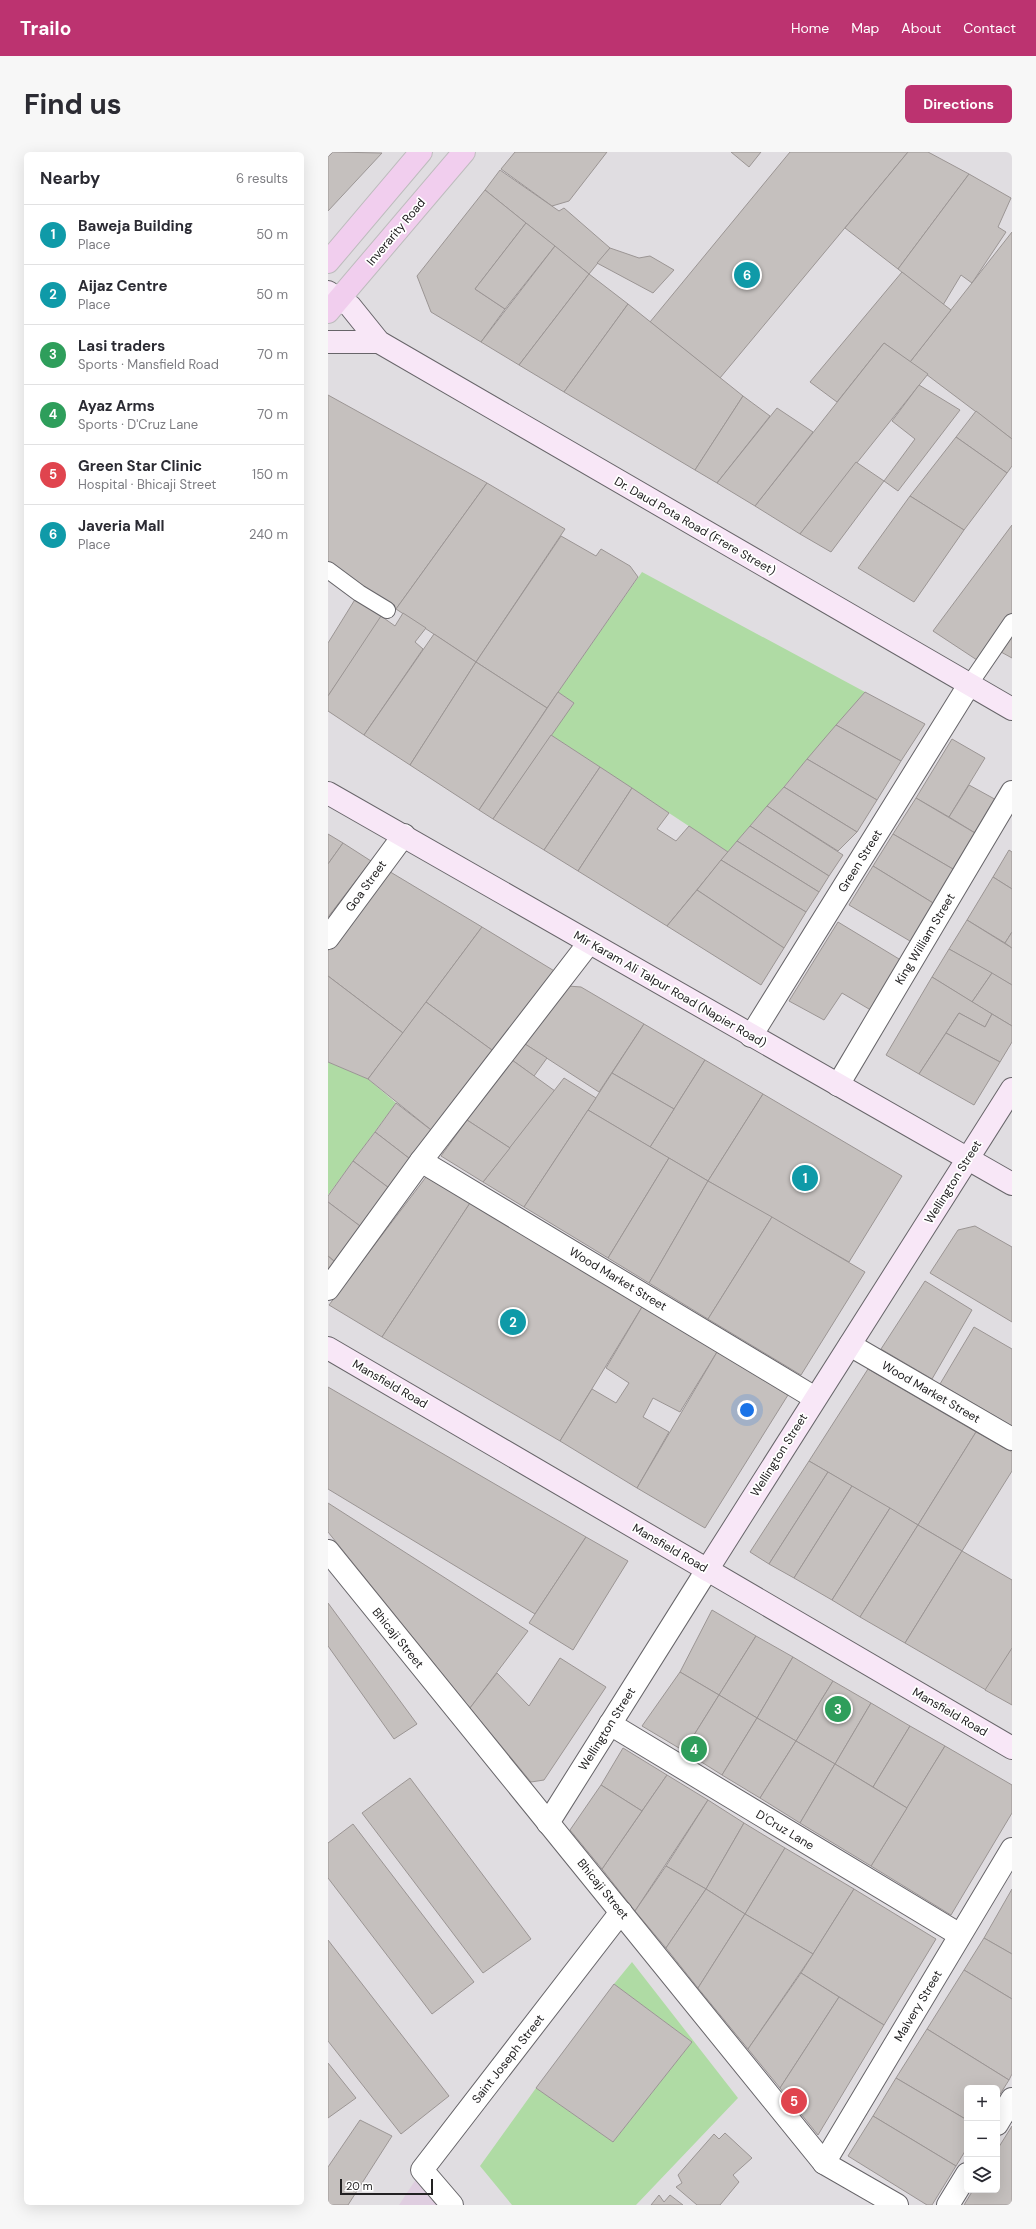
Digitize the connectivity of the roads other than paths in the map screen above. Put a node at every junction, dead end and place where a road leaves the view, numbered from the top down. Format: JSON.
{"nodes":[{"id":1,"x":421,"y":152,"type":"edge"},
{"id":2,"x":464,"y":152,"type":"edge"},
{"id":3,"x":328,"y":262,"type":"edge"},
{"id":4,"x":332,"y":301,"type":"edge"},
{"id":5,"x":328,"y":342,"type":"edge"},
{"id":6,"x":378,"y":342,"type":"junction"},
{"id":7,"x":328,"y":570,"type":"edge"},
{"id":8,"x":387,"y":610,"type":"dead end"},
{"id":9,"x":1012,"y":622,"type":"edge"},
{"id":10,"x":969,"y":686,"type":"junction"},
{"id":11,"x":1012,"y":710,"type":"edge"},
{"id":12,"x":1012,"y":792,"type":"edge"},
{"id":13,"x":328,"y":793,"type":"edge"},
{"id":14,"x":404,"y":835,"type":"junction"},
{"id":15,"x":328,"y":938,"type":"edge"},
{"id":16,"x":589,"y":943,"type":"junction"},
{"id":17,"x":751,"y":1036,"type":"junction"},
{"id":18,"x":838,"y":1085,"type":"junction"},
{"id":19,"x":1012,"y":1088,"type":"edge"},
{"id":20,"x":968,"y":1159,"type":"junction"},
{"id":21,"x":421,"y":1161,"type":"junction"},
{"id":22,"x":1012,"y":1184,"type":"edge"},
{"id":23,"x":328,"y":1289,"type":"edge"},
{"id":24,"x":850,"y":1345,"type":"junction"},
{"id":25,"x":328,"y":1348,"type":"edge"},
{"id":26,"x":815,"y":1398,"type":"junction"},
{"id":27,"x":1012,"y":1438,"type":"edge"},
{"id":28,"x":328,"y":1551,"type":"edge"},
{"id":29,"x":707,"y":1570,"type":"junction"},
{"id":30,"x":610,"y":1724,"type":"junction"},
{"id":31,"x":1012,"y":1748,"type":"edge"},
{"id":32,"x":548,"y":1823,"type":"junction"},
{"id":33,"x":1012,"y":1849,"type":"edge"},
{"id":34,"x":621,"y":1912,"type":"junction"},
{"id":35,"x":960,"y":1935,"type":"junction"},
{"id":36,"x":1012,"y":2100,"type":"edge"},
{"id":37,"x":999,"y":2121,"type":"edge"},
{"id":38,"x":824,"y":2163,"type":"junction"},
{"id":39,"x":964,"y":2179,"type":"edge"},
{"id":40,"x":452,"y":2205,"type":"edge"},
{"id":41,"x":897,"y":2205,"type":"edge"},
{"id":42,"x":948,"y":2205,"type":"edge"}],
"edges":[{"from":1,"to":3,"type":"main road"},
{"from":2,"to":4,"type":"main road","name":"Inverarity Road"},
{"from":4,"to":6,"type":"street","name":"Dr. Daud Pota Road (Frere Street)"},
{"from":5,"to":6,"type":"street"},
{"from":6,"to":10,"type":"street","name":"Dr. Daud Pota Road (Frere Street)"},
{"from":7,"to":8,"type":"lane"},
{"from":9,"to":10,"type":"lane"},
{"from":10,"to":11,"type":"street","name":"Dr. Daud Pota Road (Frere Street)"},
{"from":10,"to":17,"type":"street","name":"Green Street"},
{"from":12,"to":18,"type":"street","name":"King William Street"},
{"from":13,"to":14,"type":"street","name":"Mir Karam Ali Talpur Road (Napier Road)"},
{"from":14,"to":15,"type":"street","name":"Goa Street"},
{"from":14,"to":16,"type":"street","name":"Mir Karam Ali Talpur Road (Napier Road)"},
{"from":16,"to":17,"type":"street","name":"Mir Karam Ali Talpur Road (Napier Road)"},
{"from":16,"to":21,"type":"street"},
{"from":17,"to":18,"type":"street","name":"Mir Karam Ali Talpur Road (Napier Road)"},
{"from":18,"to":20,"type":"street","name":"Mir Karam Ali Talpur Road (Napier Road)"},
{"from":19,"to":20,"type":"street","name":"Wellington Street"},
{"from":20,"to":22,"type":"street","name":"Mir Karam Ali Talpur Road (Napier Road)"},
{"from":20,"to":24,"type":"street","name":"Wellington Street"},
{"from":21,"to":23,"type":"street"},
{"from":21,"to":26,"type":"street","name":"Wood Market Street"},
{"from":24,"to":26,"type":"street","name":"Wellington Street"},
{"from":24,"to":27,"type":"street","name":"Wood Market Street"},
{"from":25,"to":29,"type":"street","name":"Mansfield Road"},
{"from":26,"to":29,"type":"street","name":"Wellington Street"},
{"from":28,"to":32,"type":"street","name":"Bhicaji Street"},
{"from":29,"to":30,"type":"street","name":"Wellington Street"},
{"from":29,"to":31,"type":"street","name":"Mansfield Road"},
{"from":30,"to":32,"type":"street","name":"Wellington Street"},
{"from":30,"to":35,"type":"street","name":"D'Cruz Lane"},
{"from":32,"to":34,"type":"street","name":"Bhicaji Street"},
{"from":33,"to":35,"type":"street","name":"Malvery Street"},
{"from":34,"to":38,"type":"street","name":"Bhicaji Street"},
{"from":34,"to":40,"type":"street","name":"Saint Joseph Street"},
{"from":35,"to":38,"type":"street","name":"Malvery Street"},
{"from":36,"to":37,"type":"street"},
{"from":38,"to":41,"type":"street","name":"Bhicaji Street"},
{"from":39,"to":42,"type":"street"}]}
